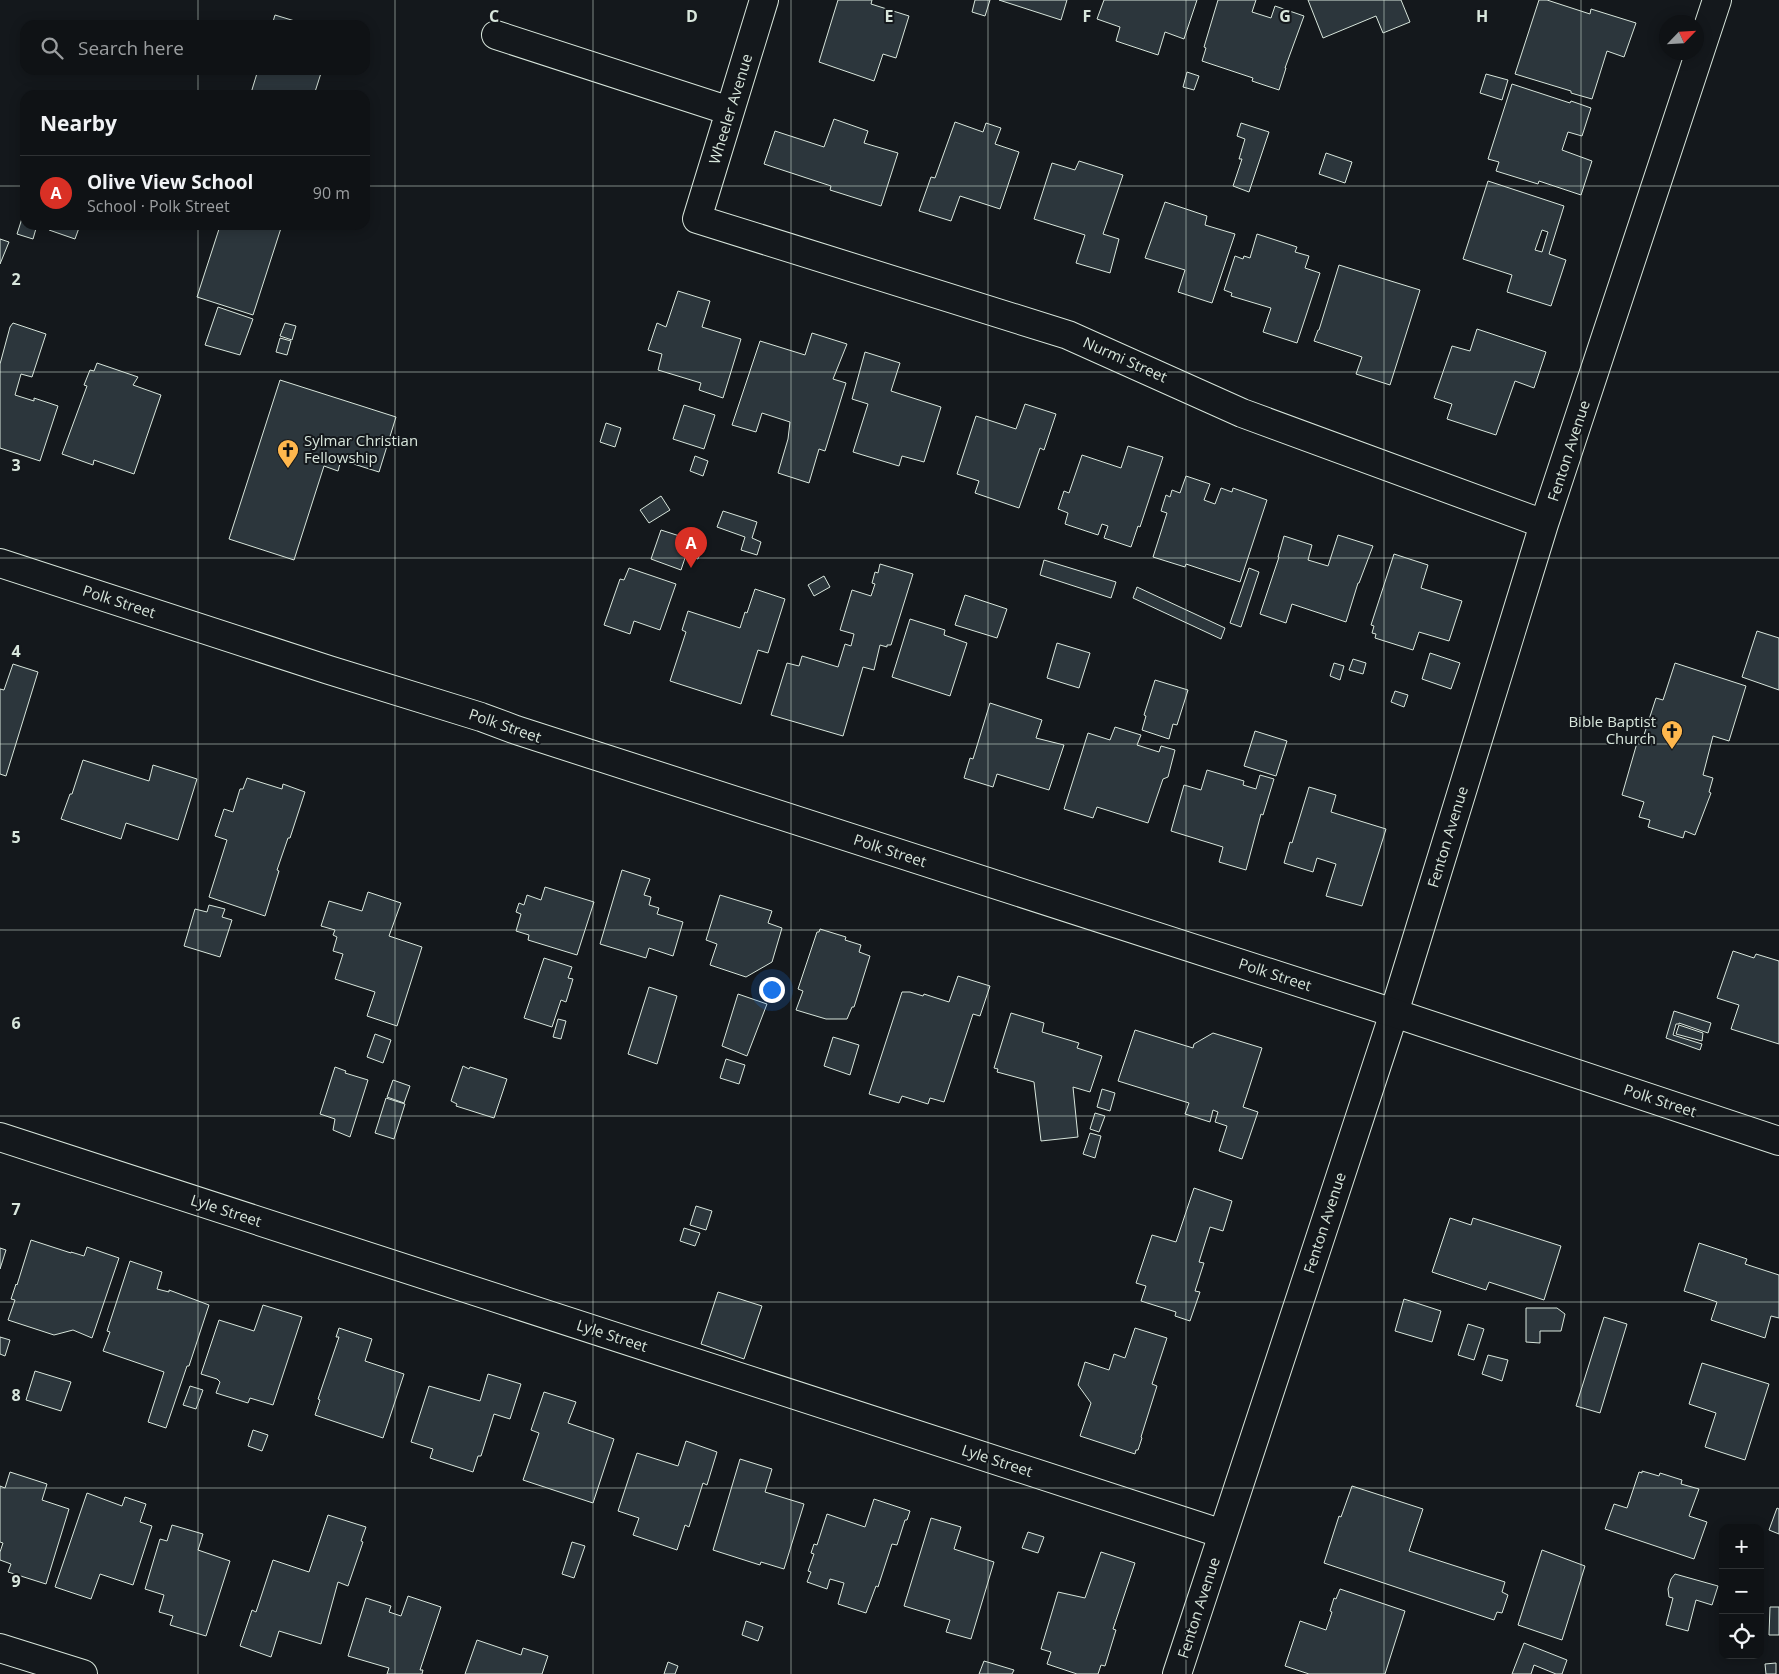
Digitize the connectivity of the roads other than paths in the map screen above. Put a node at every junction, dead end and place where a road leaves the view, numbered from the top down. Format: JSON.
{"nodes":[{"id":1,"x":764,"y":0,"type":"edge"},
{"id":2,"x":1717,"y":0,"type":"edge"},
{"id":3,"x":496,"y":35,"type":"dead end"},
{"id":4,"x":730,"y":111,"type":"junction"},
{"id":5,"x":697,"y":219,"type":"joint"},
{"id":6,"x":1544,"y":524,"type":"junction"},
{"id":7,"x":0,"y":563,"type":"edge"},
{"id":8,"x":1394,"y":1013,"type":"junction"},
{"id":9,"x":0,"y":1137,"type":"edge"},
{"id":10,"x":1779,"y":1141,"type":"edge"},
{"id":11,"x":1223,"y":1534,"type":"junction"},
{"id":12,"x":0,"y":1648,"type":"edge"},
{"id":13,"x":83,"y":1674,"type":"edge"},
{"id":14,"x":1176,"y":1674,"type":"edge"}],
"edges":[{"from":1,"to":4,"type":"street","name":"Wheeler Avenue"},
{"from":2,"to":6,"type":"street","name":"Fenton Avenue"},
{"from":3,"to":4,"type":"street"},
{"from":4,"to":5,"type":"street","name":"Wheeler Avenue"},
{"from":5,"to":6,"type":"street","name":"Nurmi Street"},
{"from":6,"to":8,"type":"street","name":"Fenton Avenue"},
{"from":7,"to":8,"type":"street","name":"Polk Street"},
{"from":8,"to":10,"type":"street","name":"Polk Street"},
{"from":8,"to":11,"type":"street","name":"Fenton Avenue"},
{"from":9,"to":11,"type":"street","name":"Lyle Street"},
{"from":11,"to":14,"type":"street","name":"Fenton Avenue"},
{"from":12,"to":13,"type":"street"}]}
